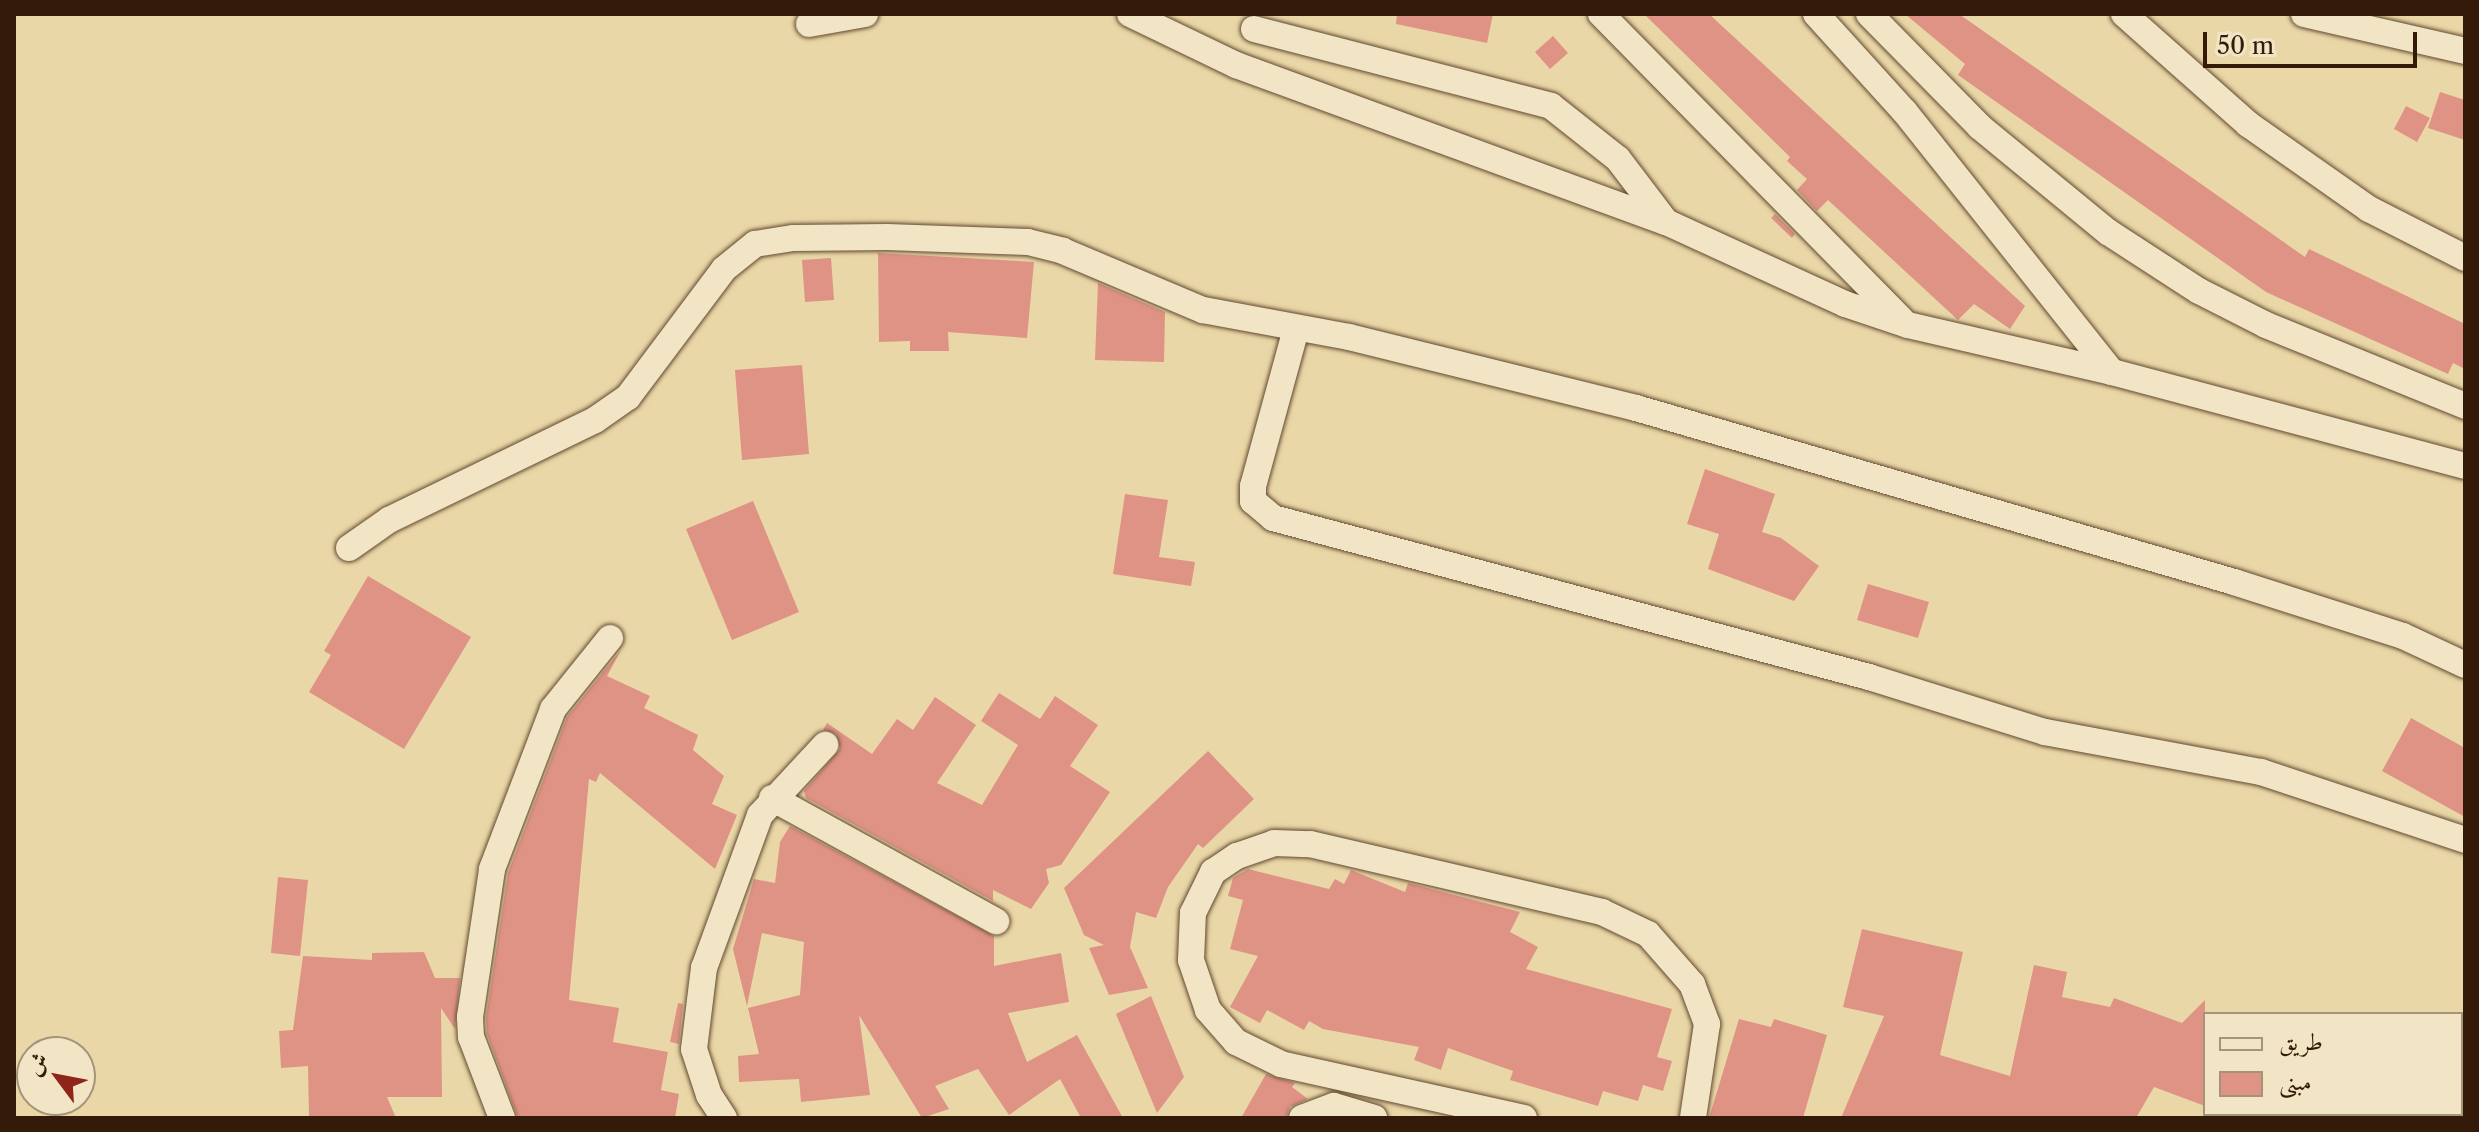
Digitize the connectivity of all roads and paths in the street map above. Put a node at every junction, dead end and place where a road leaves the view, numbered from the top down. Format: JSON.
{"nodes":[{"id":1,"x":865,"y":14,"type":"edge"},
{"id":2,"x":1130,"y":14,"type":"edge"},
{"id":3,"x":1601,"y":14,"type":"edge"},
{"id":4,"x":1816,"y":14,"type":"edge"},
{"id":5,"x":1869,"y":14,"type":"edge"},
{"id":6,"x":2124,"y":14,"type":"edge"},
{"id":7,"x":2304,"y":14,"type":"edge"},
{"id":8,"x":809,"y":24,"type":"dead end"},
{"id":9,"x":1254,"y":29,"type":"dead end"},
{"id":10,"x":2465,"y":51,"type":"edge"},
{"id":11,"x":1666,"y":222,"type":"junction"},
{"id":12,"x":2465,"y":258,"type":"edge"},
{"id":13,"x":1908,"y":325,"type":"junction"},
{"id":14,"x":1296,"y":329,"type":"junction"},
{"id":15,"x":2112,"y":372,"type":"junction"},
{"id":16,"x":2465,"y":406,"type":"edge"},
{"id":17,"x":2465,"y":466,"type":"edge"},
{"id":18,"x":349,"y":548,"type":"dead end"},
{"id":19,"x":610,"y":638,"type":"dead end"},
{"id":20,"x":2465,"y":665,"type":"edge"},
{"id":21,"x":825,"y":745,"type":"dead end"},
{"id":22,"x":772,"y":798,"type":"junction"},
{"id":23,"x":2465,"y":840,"type":"edge"},
{"id":24,"x":996,"y":921,"type":"dead end"},
{"id":25,"x":502,"y":1118,"type":"edge"},
{"id":26,"x":724,"y":1118,"type":"edge"},
{"id":27,"x":1302,"y":1118,"type":"edge"},
{"id":28,"x":1374,"y":1118,"type":"edge"},
{"id":29,"x":1524,"y":1118,"type":"edge"},
{"id":30,"x":1693,"y":1118,"type":"edge"}],
"edges":[{"from":1,"to":8,"type":"street"},
{"from":2,"to":11,"type":"street"},
{"from":3,"to":13,"type":"street"},
{"from":4,"to":15,"type":"street"},
{"from":5,"to":16,"type":"street"},
{"from":6,"to":12,"type":"street"},
{"from":7,"to":10,"type":"street"},
{"from":9,"to":11,"type":"street"},
{"from":11,"to":13,"type":"street"},
{"from":13,"to":15,"type":"street"},
{"from":14,"to":18,"type":"street"},
{"from":14,"to":20,"type":"street"},
{"from":14,"to":23,"type":"street"},
{"from":15,"to":17,"type":"street"},
{"from":19,"to":25,"type":"street"},
{"from":21,"to":22,"type":"street"},
{"from":22,"to":24,"type":"street"},
{"from":22,"to":26,"type":"street"},
{"from":27,"to":28,"type":"street"},
{"from":29,"to":30,"type":"street"}]}
